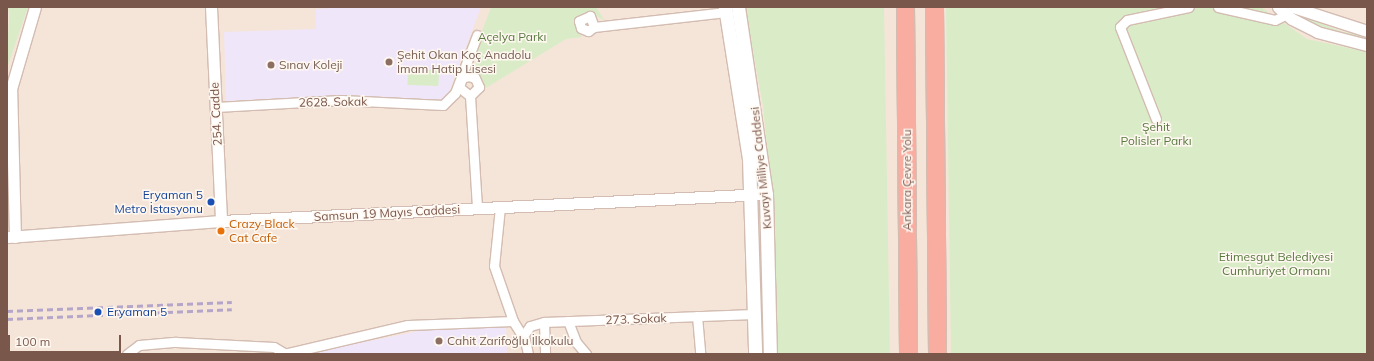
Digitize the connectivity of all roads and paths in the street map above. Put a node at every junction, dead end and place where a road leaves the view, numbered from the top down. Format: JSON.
{"nodes":[{"id":1,"x":35,"y":7,"type":"edge"},
{"id":2,"x":211,"y":7,"type":"edge"},
{"id":3,"x":905,"y":7,"type":"edge"},
{"id":4,"x":934,"y":7,"type":"edge"},
{"id":5,"x":1189,"y":7,"type":"edge"},
{"id":6,"x":1218,"y":7,"type":"edge"},
{"id":7,"x":730,"y":9,"type":"edge"},
{"id":8,"x":1286,"y":9,"type":"edge"},
{"id":9,"x":594,"y":27,"type":"dead end"},
{"id":10,"x":1367,"y":31,"type":"edge"},
{"id":11,"x":477,"y":35,"type":"dead end"},
{"id":12,"x":1367,"y":45,"type":"edge"},
{"id":13,"x":460,"y":81,"type":"junction"},
{"id":14,"x":470,"y":96,"type":"junction"},
{"id":15,"x":216,"y":107,"type":"junction"},
{"id":16,"x":9,"y":111,"type":"edge"},
{"id":17,"x":1156,"y":119,"type":"dead end"},
{"id":18,"x":766,"y":194,"type":"junction"},
{"id":19,"x":752,"y":195,"type":"junction"},
{"id":20,"x":500,"y":207,"type":"junction"},
{"id":21,"x":477,"y":208,"type":"junction"},
{"id":22,"x":221,"y":221,"type":"junction"},
{"id":23,"x":11,"y":237,"type":"edge"},
{"id":24,"x":754,"y":314,"type":"junction"},
{"id":25,"x":697,"y":316,"type":"junction"},
{"id":26,"x":513,"y":321,"type":"junction"},
{"id":27,"x":568,"y":321,"type":"junction"},
{"id":28,"x":544,"y":322,"type":"junction"},
{"id":29,"x":524,"y":336,"type":"junction"},
{"id":30,"x":284,"y":353,"type":"edge"},
{"id":31,"x":127,"y":354,"type":"edge"},
{"id":32,"x":528,"y":354,"type":"edge"},
{"id":33,"x":545,"y":354,"type":"edge"},
{"id":34,"x":586,"y":354,"type":"edge"},
{"id":35,"x":700,"y":354,"type":"edge"},
{"id":36,"x":755,"y":354,"type":"edge"},
{"id":37,"x":770,"y":354,"type":"edge"},
{"id":38,"x":908,"y":354,"type":"edge"},
{"id":39,"x":937,"y":354,"type":"edge"}],
"edges":[{"from":1,"to":16,"type":"street"},
{"from":2,"to":15,"type":"street","name":"254. Cadde"},
{"from":3,"to":38,"type":"highway","name":"Ankara Çevre Yolu"},
{"from":4,"to":39,"type":"highway"},
{"from":5,"to":17,"type":"street"},
{"from":6,"to":8,"type":"street"},
{"from":7,"to":9,"type":"street"},
{"from":7,"to":18,"type":"main road","name":"Kuvayi Milliye Caddesi"},
{"from":7,"to":19,"type":"main road","name":"Kuvayi Milliye Caddesi"},
{"from":8,"to":10,"type":"street"},
{"from":8,"to":12,"type":"street"},
{"from":11,"to":13,"type":"street"},
{"from":13,"to":14,"type":"street"},
{"from":13,"to":14,"type":"street"},
{"from":13,"to":15,"type":"street","name":"2628. Sokak"},
{"from":14,"to":21,"type":"street"},
{"from":15,"to":22,"type":"street","name":"254. Cadde"},
{"from":16,"to":23,"type":"street"},
{"from":18,"to":19,"type":"street","name":"Samsun 19 Mayıs Caddesi"},
{"from":18,"to":37,"type":"main road","name":"Kuvayi Milliye Caddesi"},
{"from":19,"to":20,"type":"street","name":"Samsun 19 Mayıs Caddesi"},
{"from":19,"to":24,"type":"main road","name":"Kuvayi Milliye Caddesi"},
{"from":20,"to":21,"type":"street","name":"Samsun 19 Mayıs Caddesi"},
{"from":20,"to":26,"type":"street"},
{"from":21,"to":22,"type":"street","name":"Samsun 19 Mayıs Caddesi"},
{"from":22,"to":23,"type":"street","name":"Samsun 19 Mayıs Caddesi"},
{"from":24,"to":25,"type":"street","name":"273. Sokak"},
{"from":24,"to":36,"type":"main road","name":"Kuvayi Milliye Caddesi"},
{"from":25,"to":27,"type":"street","name":"273. Sokak"},
{"from":25,"to":35,"type":"street"},
{"from":26,"to":29,"type":"street"},
{"from":26,"to":30,"type":"street"},
{"from":27,"to":28,"type":"street","name":"273. Sokak"},
{"from":27,"to":34,"type":"street"},
{"from":28,"to":29,"type":"street","name":"273. Sokak"},
{"from":28,"to":33,"type":"street"},
{"from":29,"to":32,"type":"street"},
{"from":30,"to":31,"type":"street"}]}
